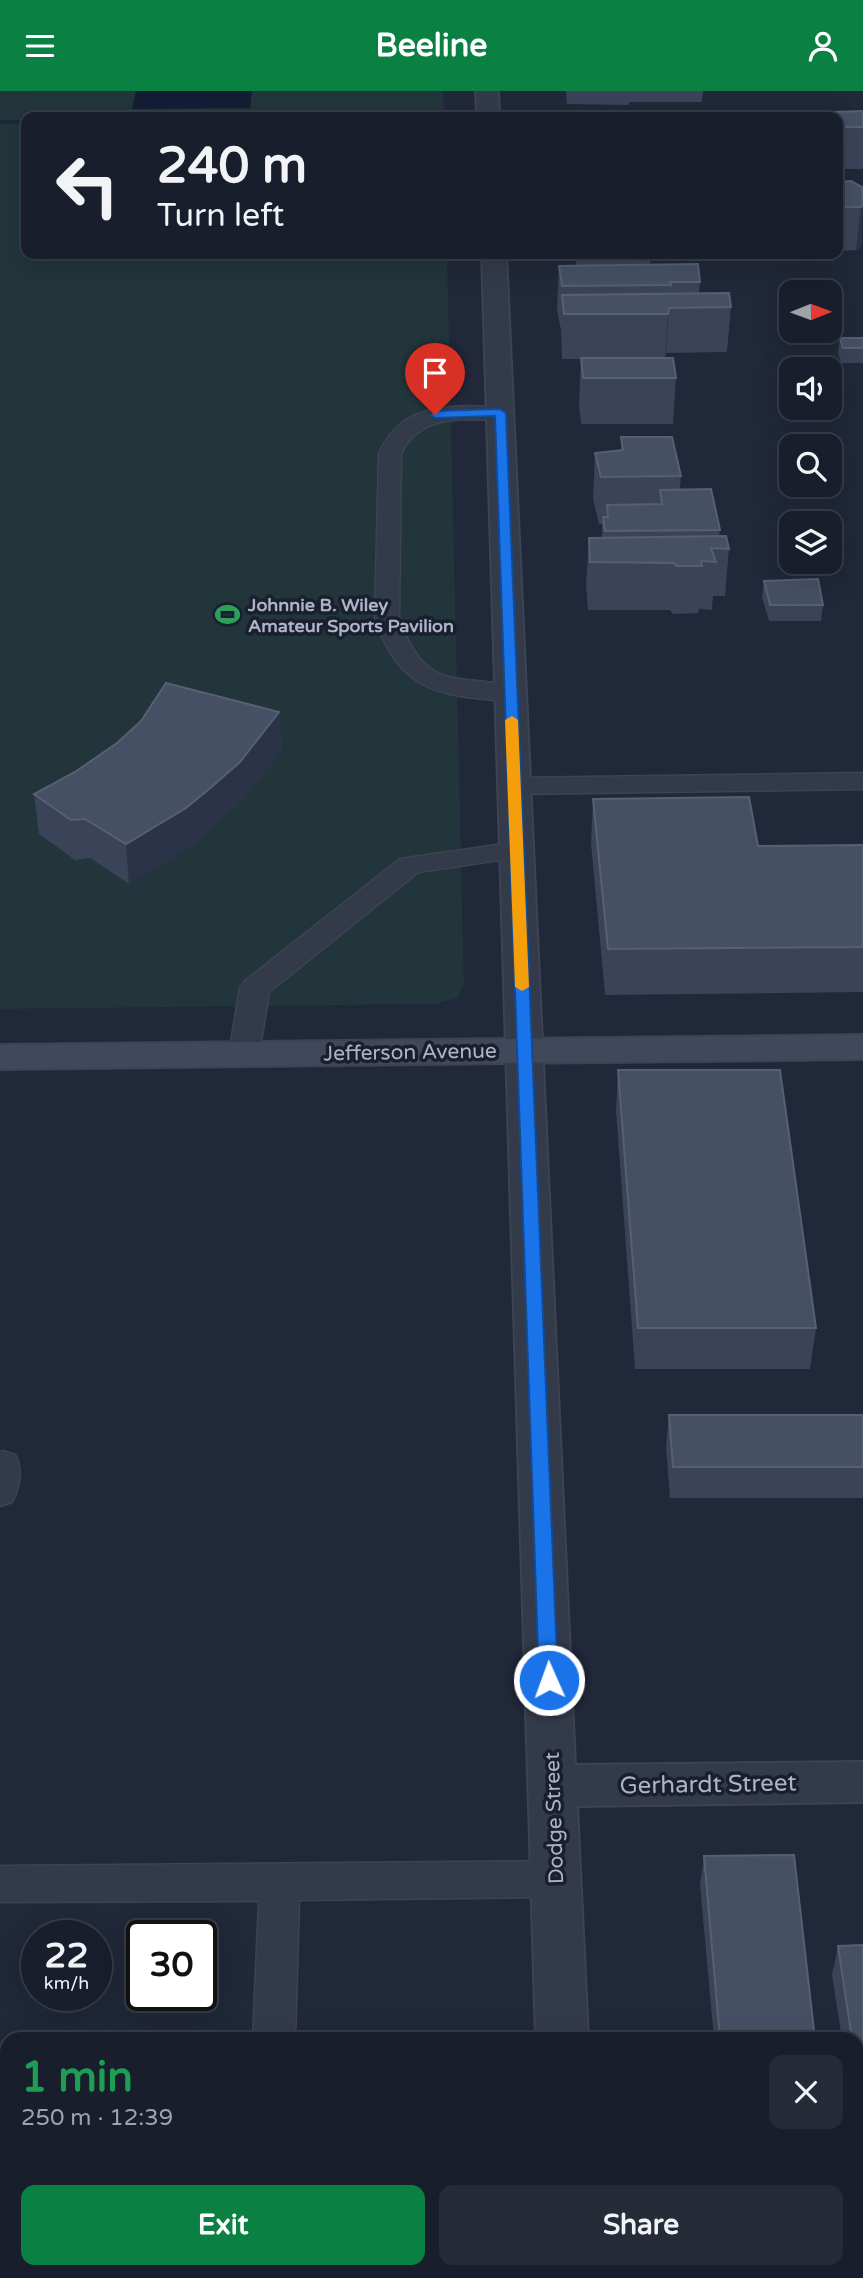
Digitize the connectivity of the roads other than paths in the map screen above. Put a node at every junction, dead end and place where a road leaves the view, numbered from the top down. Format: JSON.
{"nodes":[{"id":1,"x":487,"y":91,"type":"edge"},
{"id":2,"x":488,"y":112,"type":"edge"},
{"id":3,"x":494,"y":259,"type":"edge"},
{"id":4,"x":500,"y":413,"type":"junction"},
{"id":5,"x":511,"y":693,"type":"junction"},
{"id":6,"x":863,"y":781,"type":"edge"},
{"id":7,"x":514,"y":786,"type":"junction"},
{"id":8,"x":517,"y":851,"type":"junction"},
{"id":9,"x":863,"y":1047,"type":"edge"},
{"id":10,"x":524,"y":1050,"type":"junction"},
{"id":11,"x":244,"y":1054,"type":"junction"},
{"id":12,"x":0,"y":1057,"type":"edge"},
{"id":13,"x":863,"y":1782,"type":"edge"},
{"id":14,"x":553,"y":1786,"type":"junction"},
{"id":15,"x":556,"y":1879,"type":"junction"},
{"id":16,"x":0,"y":1884,"type":"edge"},
{"id":17,"x":280,"y":1884,"type":"junction"},
{"id":18,"x":274,"y":2032,"type":"edge"},
{"id":19,"x":562,"y":2032,"type":"edge"}],
"edges":[{"from":1,"to":2,"type":"street"},
{"from":3,"to":4,"type":"street","name":"Dodge Street"},
{"from":4,"to":5,"type":"street","name":"Dodge Street"},
{"from":4,"to":5,"type":"lane"},
{"from":5,"to":7,"type":"street","name":"Dodge Street"},
{"from":6,"to":7,"type":"lane"},
{"from":7,"to":8,"type":"street","name":"Dodge Street"},
{"from":8,"to":10,"type":"street","name":"Dodge Street"},
{"from":8,"to":11,"type":"lane"},
{"from":9,"to":10,"type":"street","name":"Jefferson Avenue"},
{"from":10,"to":11,"type":"street","name":"Jefferson Avenue"},
{"from":10,"to":14,"type":"street","name":"Dodge Street"},
{"from":11,"to":12,"type":"street","name":"Jefferson Avenue"},
{"from":13,"to":14,"type":"street","name":"Gerhardt Street"},
{"from":14,"to":15,"type":"street","name":"Dodge Street"},
{"from":15,"to":17,"type":"lane"},
{"from":15,"to":19,"type":"street","name":"Dodge Street"},
{"from":16,"to":17,"type":"lane"},
{"from":17,"to":18,"type":"lane"}]}
